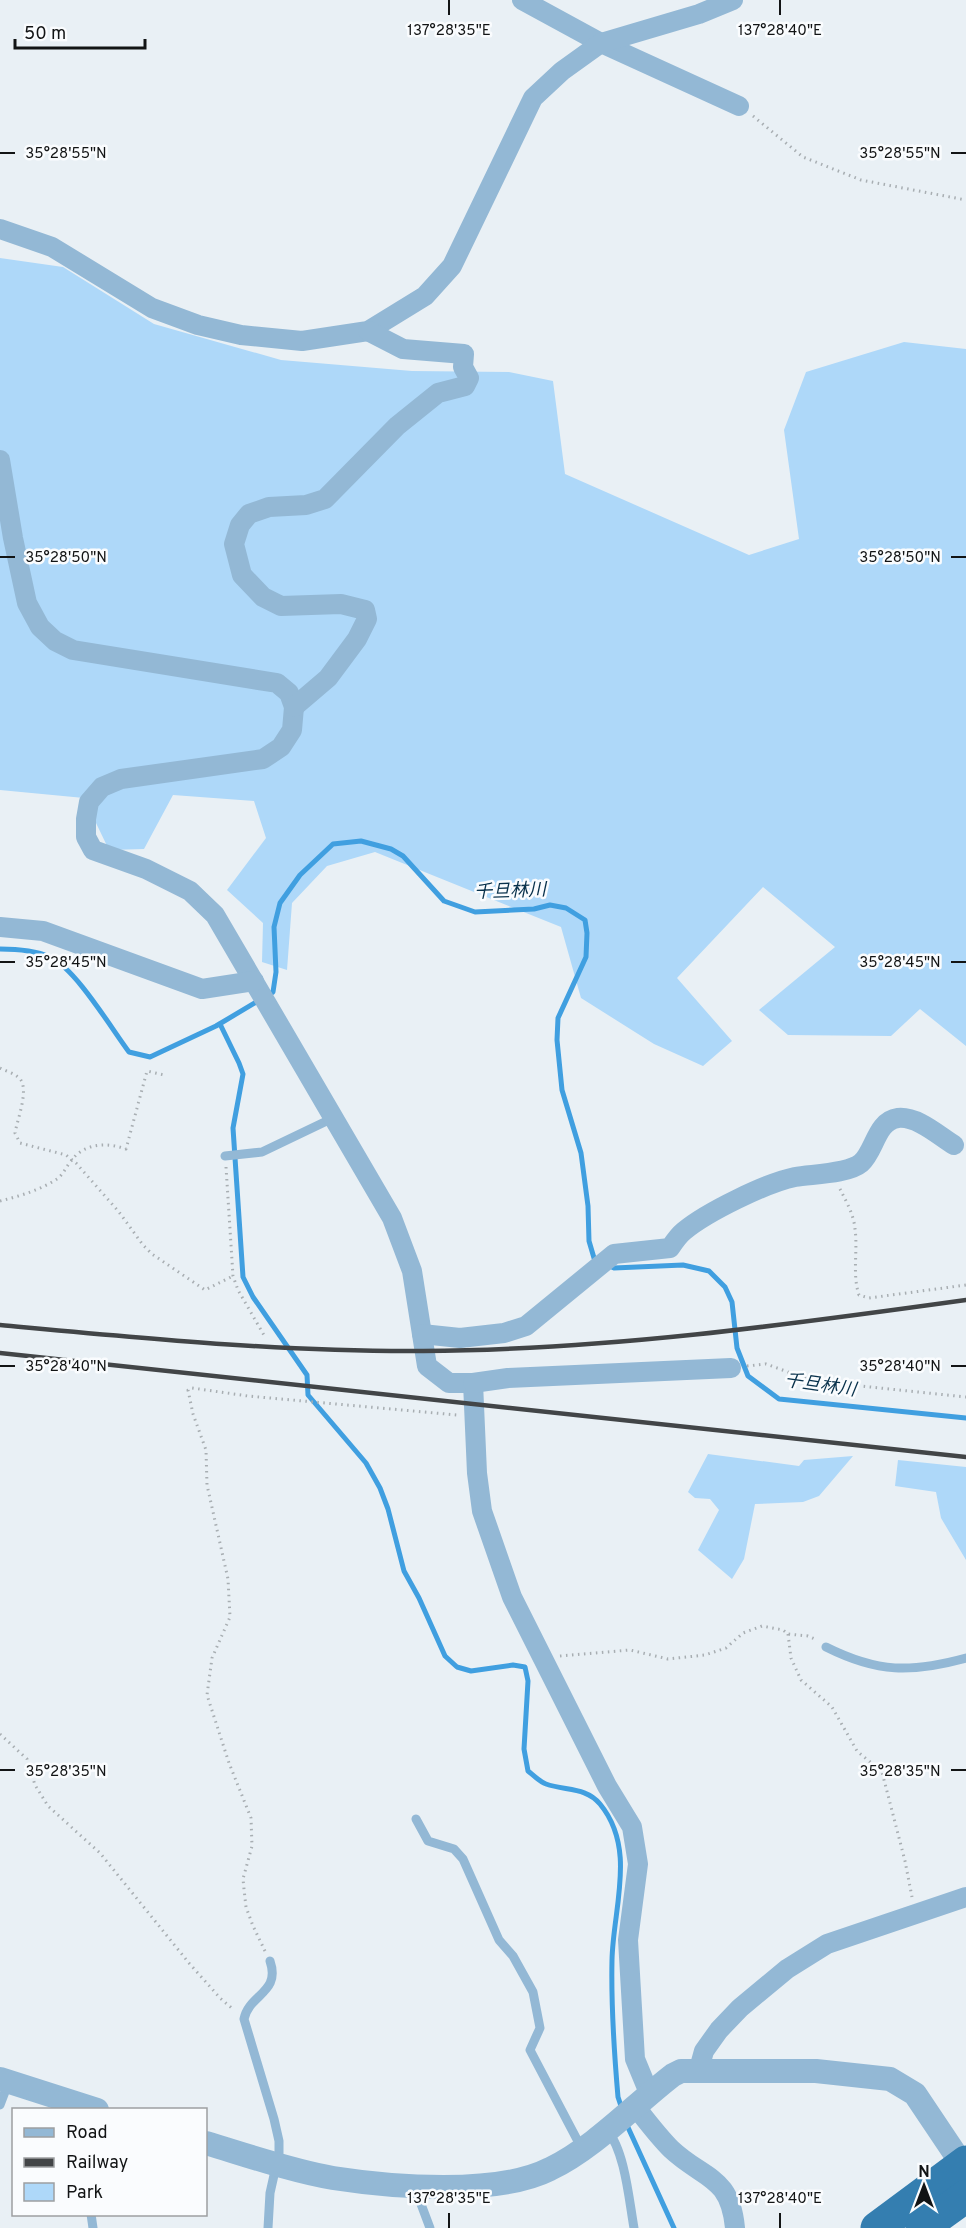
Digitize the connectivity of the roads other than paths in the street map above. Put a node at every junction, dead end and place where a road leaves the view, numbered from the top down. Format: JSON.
{"nodes":[{"id":1,"x":522,"y":0,"type":"edge"},
{"id":2,"x":733,"y":0,"type":"edge"},
{"id":3,"x":601,"y":43,"type":"junction"},
{"id":4,"x":740,"y":106,"type":"road end"},
{"id":5,"x":0,"y":229,"type":"edge"},
{"id":6,"x":368,"y":331,"type":"junction"},
{"id":7,"x":0,"y":460,"type":"edge"},
{"id":8,"x":294,"y":707,"type":"junction"},
{"id":9,"x":0,"y":927,"type":"edge"},
{"id":10,"x":256,"y":984,"type":"junction"},
{"id":11,"x":333,"y":1118,"type":"junction"},
{"id":12,"x":954,"y":1145,"type":"dead end"},
{"id":13,"x":225,"y":1156,"type":"road end"},
{"id":14,"x":422,"y":1334,"type":"junction"},
{"id":15,"x":731,"y":1368,"type":"dead end"},
{"id":16,"x":474,"y":1383,"type":"junction"},
{"id":17,"x":826,"y":1647,"type":"road end"},
{"id":18,"x":966,"y":1658,"type":"edge"},
{"id":19,"x":416,"y":1819,"type":"dead end"},
{"id":20,"x":966,"y":1898,"type":"edge"},
{"id":21,"x":270,"y":1961,"type":"road end"},
{"id":22,"x":699,"y":2069,"type":"junction"},
{"id":23,"x":5,"y":2081,"type":"edge"},
{"id":24,"x":639,"y":2102,"type":"junction"},
{"id":25,"x":0,"y":2105,"type":"edge"},
{"id":26,"x":94,"y":2108,"type":"edge"},
{"id":27,"x":610,"y":2126,"type":"junction"},
{"id":28,"x":207,"y":2143,"type":"edge"},
{"id":29,"x":582,"y":2149,"type":"junction"},
{"id":30,"x":277,"y":2163,"type":"junction"},
{"id":31,"x":965,"y":2173,"type":"edge"},
{"id":32,"x":414,"y":2186,"type":"junction"},
{"id":33,"x":268,"y":2228,"type":"edge"},
{"id":34,"x":430,"y":2228,"type":"edge"},
{"id":35,"x":634,"y":2228,"type":"edge"},
{"id":36,"x":735,"y":2228,"type":"edge"},
{"id":37,"x":877,"y":2228,"type":"edge"},
{"id":38,"x":922,"y":2228,"type":"edge"}],
"edges":[{"from":1,"to":3,"type":"street"},
{"from":2,"to":3,"type":"street"},
{"from":3,"to":4,"type":"street"},
{"from":3,"to":6,"type":"street"},
{"from":5,"to":6,"type":"street"},
{"from":6,"to":8,"type":"street"},
{"from":7,"to":8,"type":"street"},
{"from":8,"to":10,"type":"street"},
{"from":9,"to":10,"type":"street"},
{"from":10,"to":11,"type":"street"},
{"from":11,"to":13,"type":"lane"},
{"from":11,"to":14,"type":"street"},
{"from":12,"to":14,"type":"street"},
{"from":14,"to":16,"type":"street"},
{"from":15,"to":16,"type":"street"},
{"from":16,"to":24,"type":"street"},
{"from":17,"to":18,"type":"lane"},
{"from":19,"to":29,"type":"lane"},
{"from":20,"to":22,"type":"street"},
{"from":21,"to":30,"type":"lane"},
{"from":22,"to":24,"type":"street"},
{"from":22,"to":31,"type":"street"},
{"from":23,"to":25,"type":"lane"},
{"from":23,"to":26,"type":"street"},
{"from":24,"to":27,"type":"street"},
{"from":24,"to":36,"type":"street"},
{"from":27,"to":29,"type":"street"},
{"from":27,"to":35,"type":"lane"},
{"from":28,"to":30,"type":"street"},
{"from":29,"to":32,"type":"street"},
{"from":30,"to":32,"type":"street"},
{"from":30,"to":33,"type":"lane"},
{"from":31,"to":37,"type":"highway"},
{"from":31,"to":38,"type":"highway"},
{"from":32,"to":34,"type":"lane"}]}
